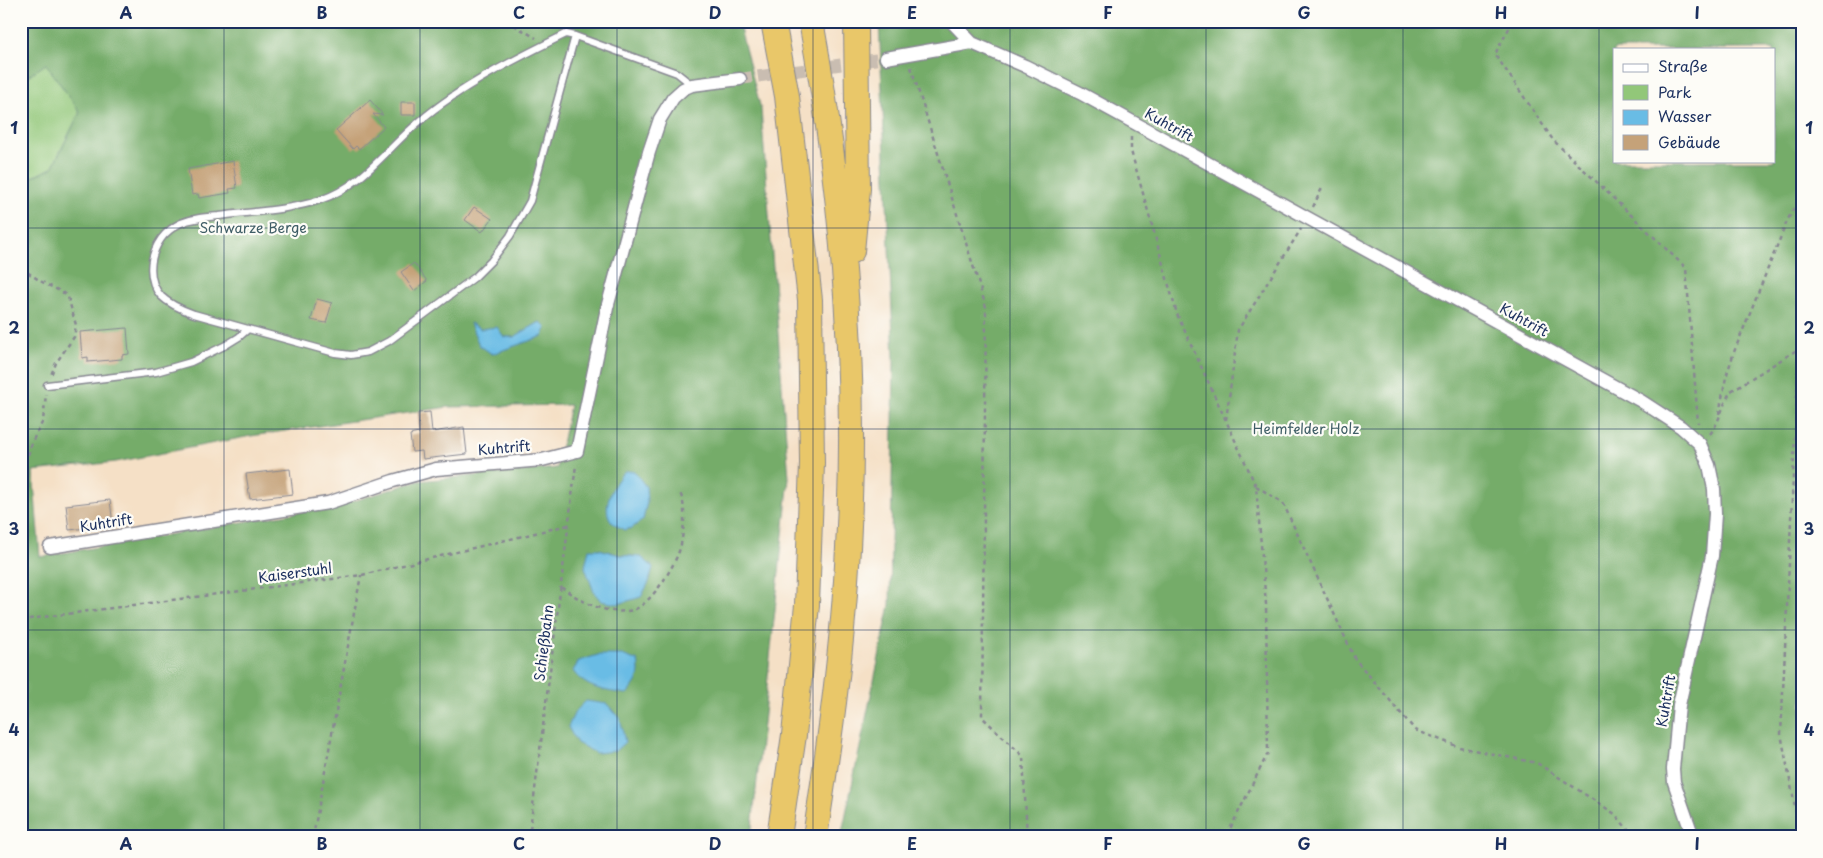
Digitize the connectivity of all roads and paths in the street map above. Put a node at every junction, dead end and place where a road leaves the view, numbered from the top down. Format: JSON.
{"nodes":[{"id":1,"x":507,"y":21,"type":"edge"},
{"id":2,"x":773,"y":21,"type":"edge"},
{"id":3,"x":811,"y":21,"type":"edge"},
{"id":4,"x":856,"y":21,"type":"edge"},
{"id":5,"x":951,"y":21,"type":"edge"},
{"id":6,"x":1512,"y":21,"type":"edge"},
{"id":7,"x":575,"y":36,"type":"junction"},
{"id":8,"x":557,"y":38,"type":"junction"},
{"id":9,"x":972,"y":43,"type":"junction"},
{"id":10,"x":908,"y":56,"type":"junction"},
{"id":11,"x":886,"y":58,"type":"tunnel mouth"},
{"id":12,"x":740,"y":79,"type":"tunnel mouth"},
{"id":13,"x":692,"y":86,"type":"junction"},
{"id":14,"x":1136,"y":124,"type":"junction"},
{"id":15,"x":1323,"y":186,"type":"dead end"},
{"id":16,"x":1802,"y":194,"type":"edge"},
{"id":17,"x":1308,"y":218,"type":"junction"},
{"id":18,"x":21,"y":268,"type":"edge"},
{"id":19,"x":848,"y":302,"type":"junction"},
{"id":20,"x":247,"y":330,"type":"junction"},
{"id":21,"x":1802,"y":343,"type":"edge"},
{"id":22,"x":1800,"y":348,"type":"edge"},
{"id":23,"x":47,"y":385,"type":"junction"},
{"id":24,"x":1719,"y":414,"type":"junction"},
{"id":25,"x":1226,"y":421,"type":"junction"},
{"id":26,"x":1700,"y":444,"type":"junction"},
{"id":27,"x":577,"y":451,"type":"junction"},
{"id":28,"x":21,"y":469,"type":"edge"},
{"id":29,"x":1256,"y":486,"type":"junction"},
{"id":30,"x":679,"y":491,"type":"dead end"},
{"id":31,"x":568,"y":524,"type":"junction"},
{"id":32,"x":50,"y":547,"type":"dead end"},
{"id":33,"x":362,"y":575,"type":"junction"},
{"id":34,"x":562,"y":587,"type":"junction"},
{"id":35,"x":21,"y":620,"type":"edge"},
{"id":36,"x":313,"y":837,"type":"edge"},
{"id":37,"x":529,"y":837,"type":"edge"},
{"id":38,"x":779,"y":837,"type":"edge"},
{"id":39,"x":815,"y":837,"type":"edge"},
{"id":40,"x":1027,"y":837,"type":"edge"},
{"id":41,"x":1226,"y":837,"type":"edge"},
{"id":42,"x":1634,"y":837,"type":"edge"},
{"id":43,"x":1693,"y":837,"type":"edge"},
{"id":44,"x":1801,"y":837,"type":"edge"}],
"edges":[{"from":1,"to":8,"type":"path"},
{"from":2,"to":38,"type":"highway"},
{"from":3,"to":19,"type":"highway"},
{"from":4,"to":19,"type":"highway"},
{"from":5,"to":9,"type":"street","name":"Kuhtrift"},
{"from":6,"to":26,"type":"path"},
{"from":7,"to":8,"type":"lane"},
{"from":7,"to":13,"type":"lane"},
{"from":7,"to":20,"type":"lane"},
{"from":8,"to":20,"type":"lane"},
{"from":9,"to":10,"type":"street"},
{"from":9,"to":14,"type":"street","name":"Kuhtrift"},
{"from":10,"to":11,"type":"street"},
{"from":10,"to":40,"type":"path"},
{"from":12,"to":13,"type":"street"},
{"from":13,"to":27,"type":"street"},
{"from":14,"to":17,"type":"street","name":"Kuhtrift"},
{"from":14,"to":25,"type":"path"},
{"from":15,"to":17,"type":"path"},
{"from":16,"to":24,"type":"path"},
{"from":17,"to":25,"type":"path"},
{"from":17,"to":26,"type":"street","name":"Kuhtrift"},
{"from":18,"to":23,"type":"path"},
{"from":19,"to":39,"type":"highway"},
{"from":20,"to":23,"type":"lane"},
{"from":21,"to":22,"type":"path"},
{"from":22,"to":24,"type":"path"},
{"from":22,"to":44,"type":"path"},
{"from":23,"to":28,"type":"path"},
{"from":24,"to":26,"type":"path"},
{"from":25,"to":29,"type":"path"},
{"from":26,"to":43,"type":"street","name":"Kuhtrift"},
{"from":27,"to":31,"type":"path","name":"Schießbahn"},
{"from":27,"to":32,"type":"street","name":"Kuhtrift"},
{"from":29,"to":41,"type":"path"},
{"from":29,"to":42,"type":"path"},
{"from":30,"to":34,"type":"path"},
{"from":31,"to":33,"type":"path","name":"Kaiserstuhl"},
{"from":31,"to":34,"type":"path","name":"Schießbahn"},
{"from":33,"to":35,"type":"path","name":"Kaiserstuhl"},
{"from":33,"to":36,"type":"path"},
{"from":34,"to":37,"type":"path","name":"Schießbahn"}]}
